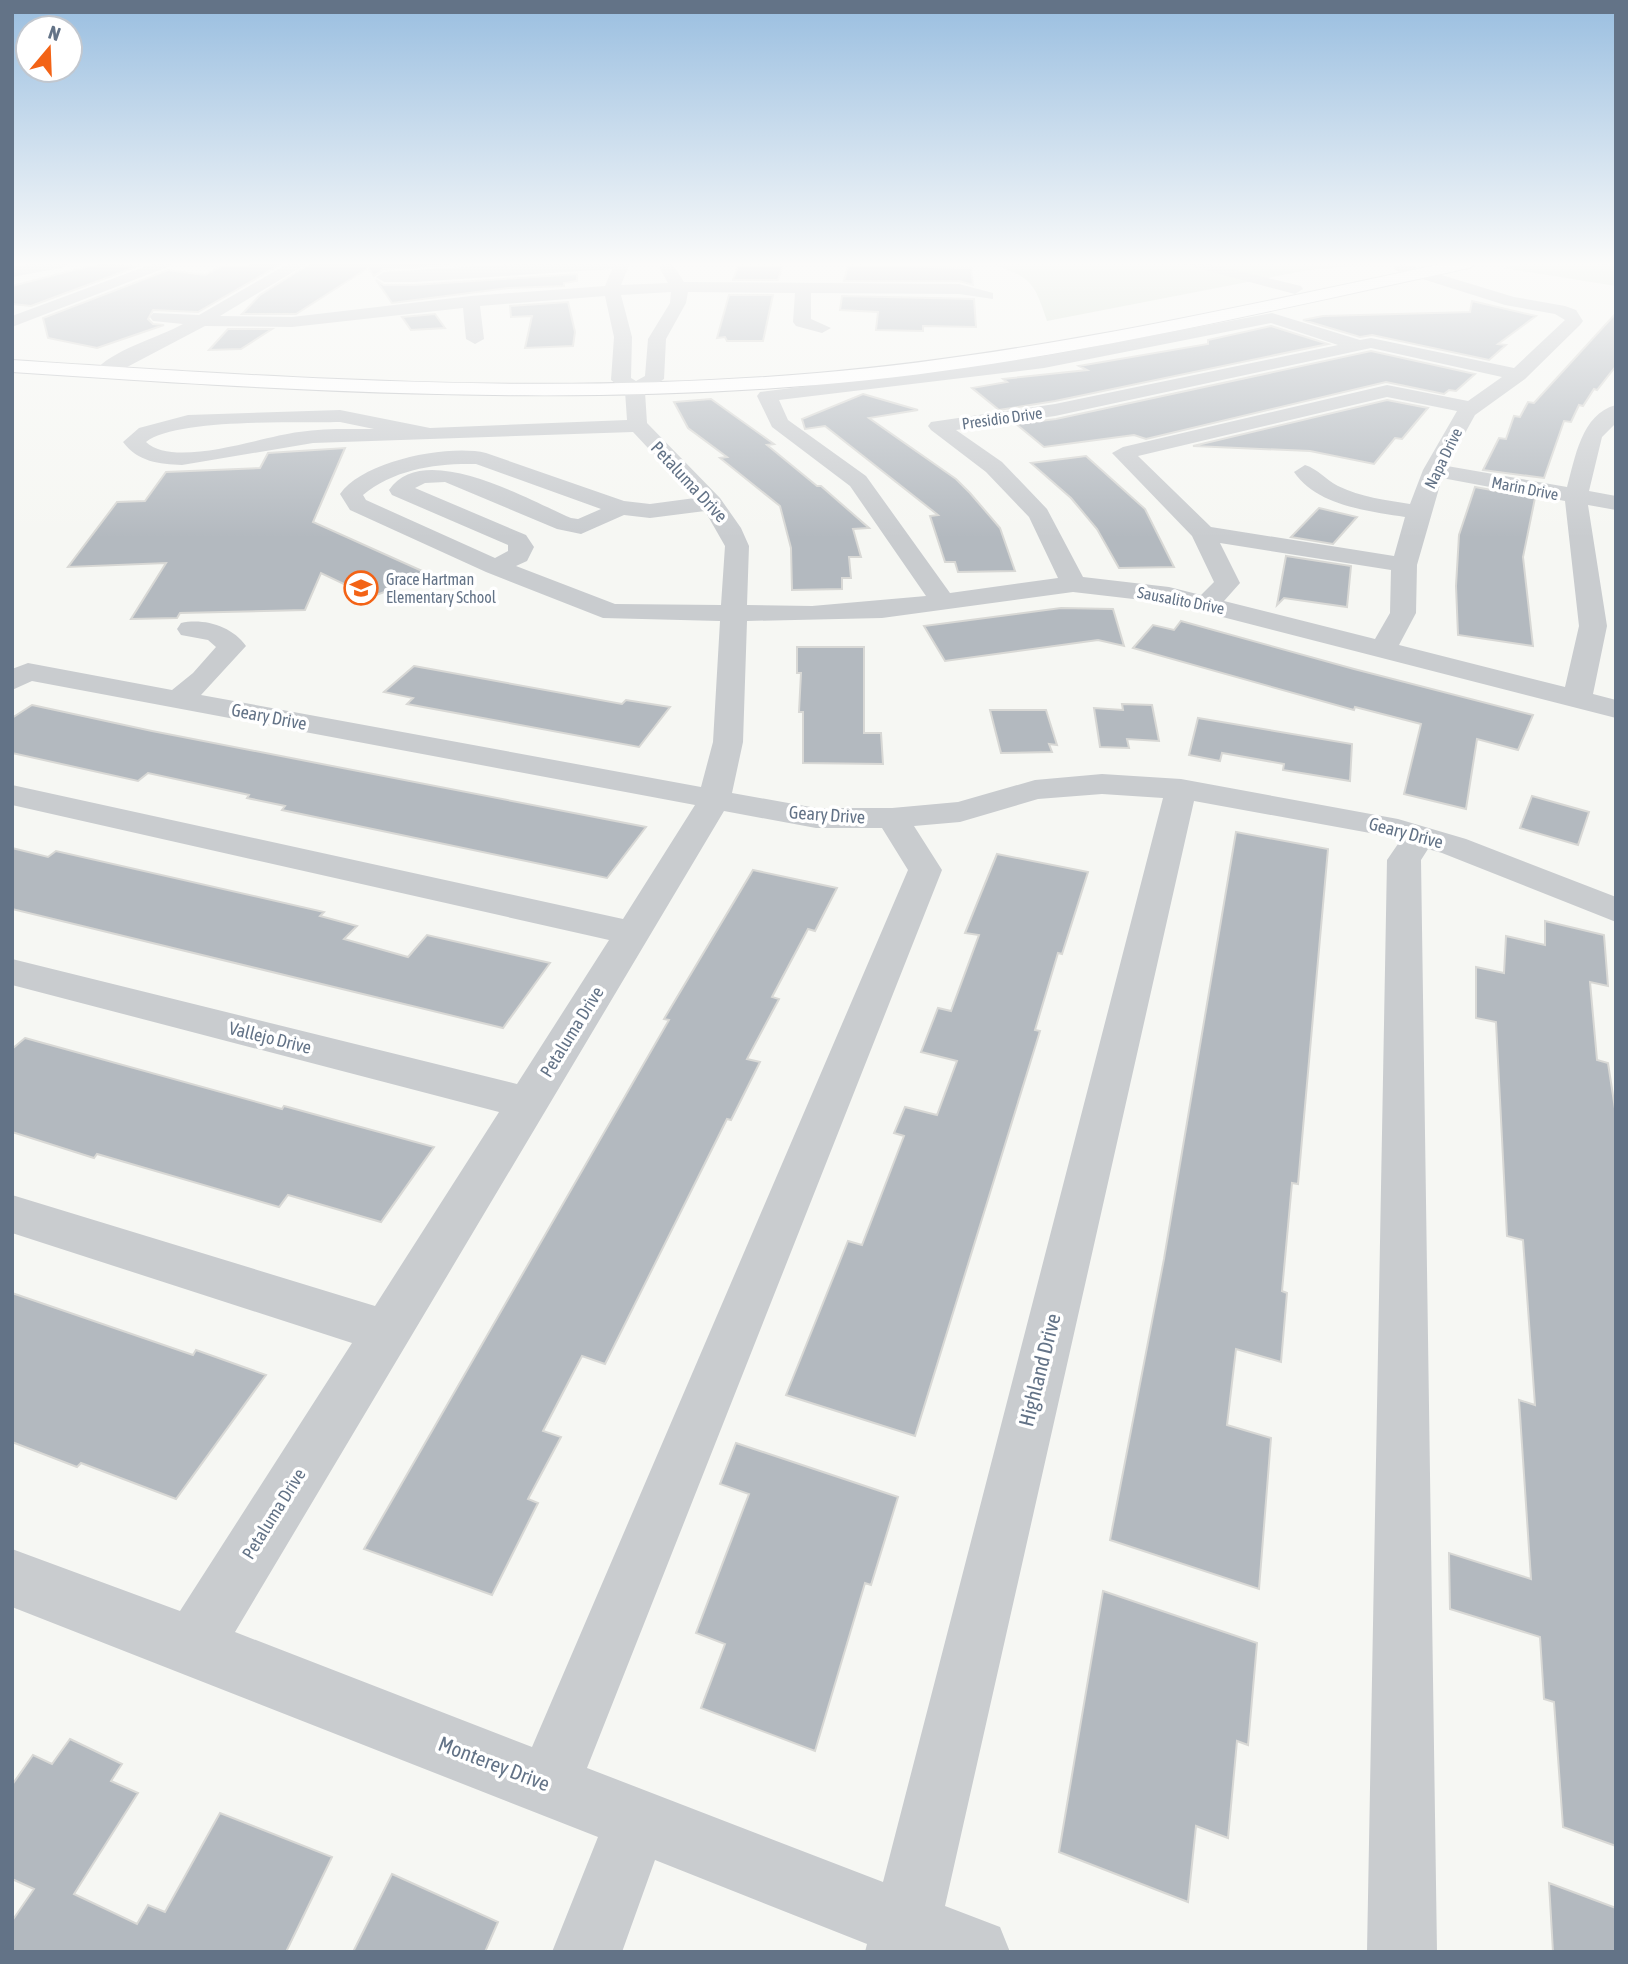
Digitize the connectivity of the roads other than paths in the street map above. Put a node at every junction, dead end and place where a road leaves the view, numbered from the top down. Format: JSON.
{"nodes":[{"id":1,"x":12,"y":355,"type":"edge"},
{"id":2,"x":152,"y":355,"type":"edge"},
{"id":3,"x":626,"y":355,"type":"edge"},
{"id":4,"x":651,"y":355,"type":"edge"},
{"id":5,"x":939,"y":355,"type":"edge"},
{"id":6,"x":1007,"y":355,"type":"edge"},
{"id":7,"x":1082,"y":355,"type":"edge"},
{"id":8,"x":1313,"y":355,"type":"edge"},
{"id":9,"x":1425,"y":355,"type":"edge"},
{"id":10,"x":1539,"y":355,"type":"edge"},
{"id":11,"x":12,"y":366,"type":"edge"},
{"id":12,"x":131,"y":366,"type":"junction"},
{"id":13,"x":1518,"y":375,"type":"junction"},
{"id":14,"x":931,"y":377,"type":"junction"},
{"id":15,"x":637,"y":393,"type":"junction"},
{"id":16,"x":1472,"y":408,"type":"junction"},
{"id":17,"x":1616,"y":411,"type":"edge"},
{"id":18,"x":988,"y":419,"type":"junction"},
{"id":19,"x":430,"y":434,"type":"junction"},
{"id":20,"x":1434,"y":470,"type":"junction"},
{"id":21,"x":1305,"y":472,"type":"dead end"},
{"id":22,"x":1576,"y":498,"type":"junction"},
{"id":23,"x":712,"y":503,"type":"junction"},
{"id":24,"x":1616,"y":503,"type":"edge"},
{"id":25,"x":621,"y":509,"type":"junction"},
{"id":26,"x":1418,"y":512,"type":"junction"},
{"id":27,"x":1203,"y":533,"type":"junction"},
{"id":28,"x":1404,"y":565,"type":"junction"},
{"id":29,"x":495,"y":567,"type":"junction"},
{"id":30,"x":1073,"y":584,"type":"junction"},
{"id":31,"x":943,"y":601,"type":"junction"},
{"id":32,"x":1207,"y":604,"type":"junction"},
{"id":33,"x":736,"y":612,"type":"junction"},
{"id":34,"x":191,"y":629,"type":"dead end"},
{"id":35,"x":1384,"y":647,"type":"junction"},
{"id":36,"x":20,"y":676,"type":"edge"},
{"id":37,"x":1577,"y":699,"type":"junction"},
{"id":38,"x":177,"y":700,"type":"junction"},
{"id":39,"x":1616,"y":709,"type":"edge"},
{"id":40,"x":1181,"y":789,"type":"junction"},
{"id":41,"x":12,"y":795,"type":"edge"},
{"id":42,"x":714,"y":801,"type":"junction"},
{"id":43,"x":892,"y":818,"type":"junction"},
{"id":44,"x":1420,"y":836,"type":"junction"},
{"id":45,"x":1616,"y":910,"type":"edge"},
{"id":46,"x":633,"y":933,"type":"junction"},
{"id":47,"x":12,"y":972,"type":"edge"},
{"id":48,"x":528,"y":1103,"type":"junction"},
{"id":49,"x":12,"y":1214,"type":"edge"},
{"id":50,"x":387,"y":1332,"type":"junction"},
{"id":51,"x":12,"y":1578,"type":"edge"},
{"id":52,"x":193,"y":1646,"type":"junction"},
{"id":53,"x":548,"y":1785,"type":"junction"},
{"id":54,"x":638,"y":1820,"type":"junction"},
{"id":55,"x":903,"y":1938,"type":"edge"},
{"id":56,"x":587,"y":1952,"type":"edge"},
{"id":57,"x":975,"y":1952,"type":"edge"},
{"id":58,"x":1402,"y":1952,"type":"edge"}],
"edges":[{"from":1,"to":12,"type":"main road"},
{"from":2,"to":12,"type":"street"},
{"from":3,"to":15,"type":"street"},
{"from":4,"to":15,"type":"street"},
{"from":5,"to":15,"type":"main road"},
{"from":6,"to":15,"type":"main road"},
{"from":7,"to":14,"type":"street"},
{"from":8,"to":18,"type":"street","name":"Presidio Drive"},
{"from":9,"to":13,"type":"street","name":"Presidio Drive"},
{"from":10,"to":13,"type":"street","name":"Napa Drive"},
{"from":11,"to":12,"type":"main road"},
{"from":12,"to":15,"type":"main road"},
{"from":13,"to":16,"type":"street","name":"Napa Drive"},
{"from":14,"to":18,"type":"street"},
{"from":14,"to":31,"type":"street"},
{"from":15,"to":19,"type":"street"},
{"from":15,"to":23,"type":"street","name":"Petaluma Drive"},
{"from":16,"to":20,"type":"street","name":"Napa Drive"},
{"from":16,"to":27,"type":"street"},
{"from":17,"to":22,"type":"street"},
{"from":18,"to":30,"type":"street","name":"Presidio Drive"},
{"from":19,"to":19,"type":"street"},
{"from":20,"to":22,"type":"street","name":"Marin Drive"},
{"from":20,"to":26,"type":"street","name":"Napa Drive"},
{"from":21,"to":26,"type":"street"},
{"from":22,"to":24,"type":"street","name":"Marin Drive"},
{"from":22,"to":37,"type":"street"},
{"from":23,"to":25,"type":"street"},
{"from":23,"to":33,"type":"street","name":"Petaluma Drive"},
{"from":25,"to":29,"type":"street"},
{"from":25,"to":29,"type":"street","name":"Sausalito Drive"},
{"from":26,"to":28,"type":"street","name":"Napa Drive"},
{"from":27,"to":28,"type":"street"},
{"from":27,"to":32,"type":"street"},
{"from":28,"to":35,"type":"street","name":"Napa Drive"},
{"from":29,"to":33,"type":"street","name":"Sausalito Drive"},
{"from":30,"to":31,"type":"street","name":"Sausalito Drive"},
{"from":30,"to":32,"type":"street","name":"Sausalito Drive"},
{"from":31,"to":33,"type":"street","name":"Sausalito Drive"},
{"from":32,"to":35,"type":"street","name":"Sausalito Drive"},
{"from":33,"to":42,"type":"street","name":"Petaluma Drive"},
{"from":34,"to":38,"type":"street"},
{"from":35,"to":37,"type":"street","name":"Sausalito Drive"},
{"from":36,"to":38,"type":"street","name":"Geary Drive"},
{"from":37,"to":39,"type":"street","name":"Sausalito Drive"},
{"from":38,"to":42,"type":"street","name":"Geary Drive"},
{"from":40,"to":43,"type":"street","name":"Geary Drive"},
{"from":40,"to":44,"type":"street","name":"Geary Drive"},
{"from":40,"to":55,"type":"street","name":"Highland Drive"},
{"from":41,"to":46,"type":"street"},
{"from":42,"to":43,"type":"street","name":"Geary Drive"},
{"from":42,"to":46,"type":"street","name":"Petaluma Drive"},
{"from":43,"to":53,"type":"street"},
{"from":44,"to":45,"type":"street","name":"Geary Drive"},
{"from":44,"to":58,"type":"street"},
{"from":46,"to":48,"type":"street","name":"Petaluma Drive"},
{"from":47,"to":48,"type":"street","name":"Vallejo Drive"},
{"from":48,"to":50,"type":"street","name":"Petaluma Drive"},
{"from":49,"to":50,"type":"street"},
{"from":50,"to":52,"type":"street","name":"Petaluma Drive"},
{"from":51,"to":52,"type":"street","name":"Monterey Drive"},
{"from":52,"to":53,"type":"street","name":"Monterey Drive"},
{"from":53,"to":54,"type":"street","name":"Monterey Drive"},
{"from":54,"to":55,"type":"street","name":"Monterey Drive"},
{"from":54,"to":56,"type":"street"},
{"from":55,"to":57,"type":"street","name":"Monterey Drive"}]}
